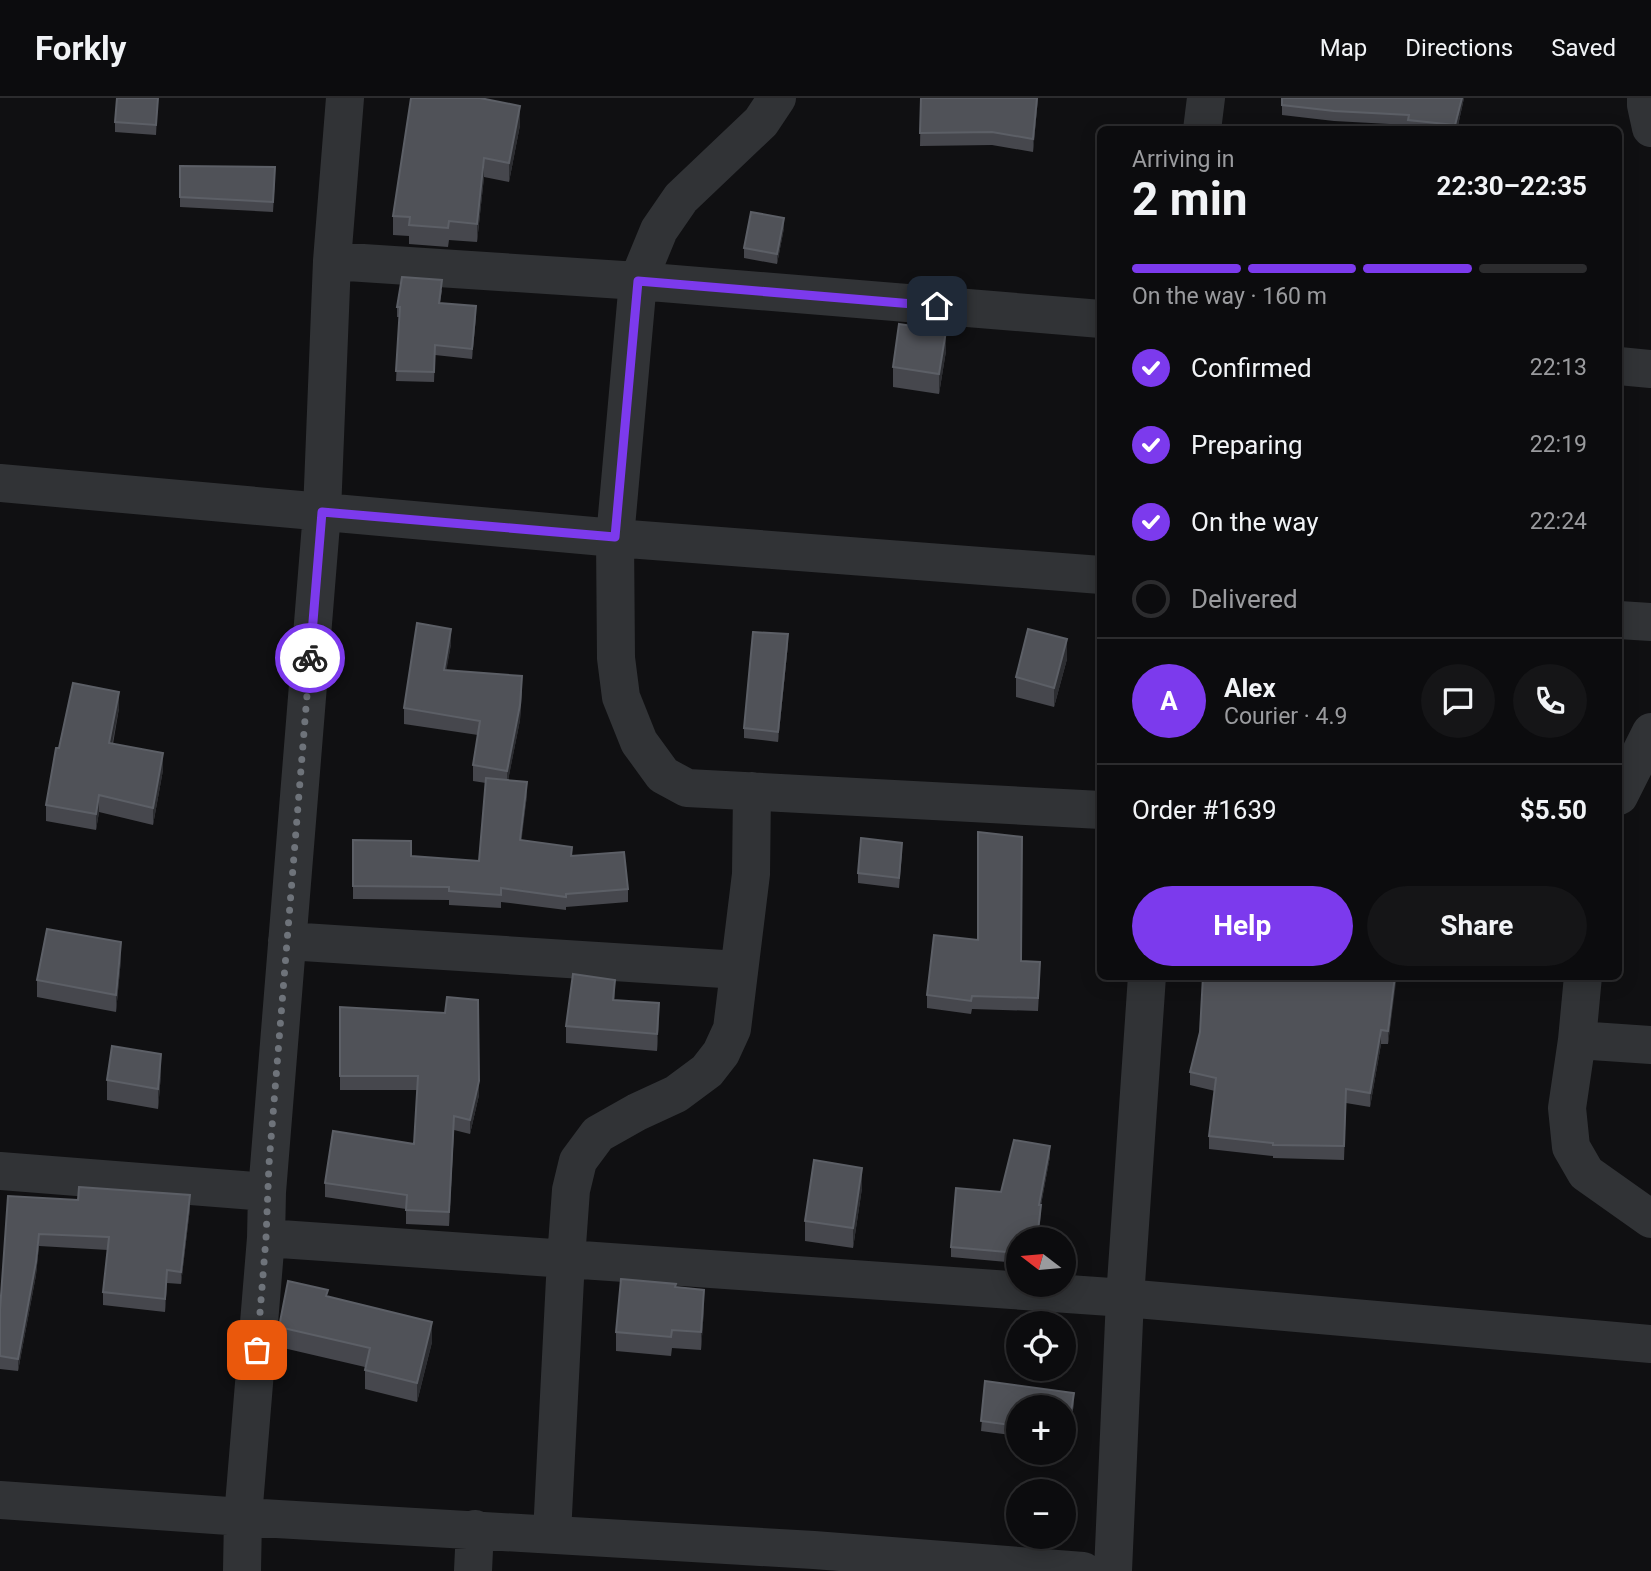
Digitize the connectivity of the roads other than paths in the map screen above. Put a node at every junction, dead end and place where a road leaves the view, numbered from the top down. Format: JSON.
{"nodes":[{"id":1,"x":345,"y":98,"type":"edge"},
{"id":2,"x":777,"y":98,"type":"edge"},
{"id":3,"x":1206,"y":98,"type":"edge"},
{"id":4,"x":1646,"y":98,"type":"edge"},
{"id":5,"x":1202,"y":126,"type":"edge"},
{"id":6,"x":1651,"y":128,"type":"edge"},
{"id":7,"x":332,"y":261,"type":"junction"},
{"id":8,"x":638,"y":281,"type":"junction"},
{"id":9,"x":1097,"y":320,"type":"edge"},
{"id":10,"x":1622,"y":366,"type":"edge"},
{"id":11,"x":1651,"y":369,"type":"edge"},
{"id":12,"x":0,"y":482,"type":"edge"},
{"id":13,"x":322,"y":512,"type":"junction"},
{"id":14,"x":615,"y":537,"type":"junction"},
{"id":15,"x":1097,"y":575,"type":"edge"},
{"id":16,"x":1622,"y":620,"type":"edge"},
{"id":17,"x":1651,"y":622,"type":"edge"},
{"id":18,"x":1651,"y":732,"type":"edge"},
{"id":19,"x":1622,"y":790,"type":"edge"},
{"id":20,"x":751,"y":791,"type":"junction"},
{"id":21,"x":1097,"y":810,"type":"edge"},
{"id":22,"x":287,"y":941,"type":"junction"},
{"id":23,"x":739,"y":971,"type":"junction"},
{"id":24,"x":1147,"y":980,"type":"edge"},
{"id":25,"x":1583,"y":980,"type":"edge"},
{"id":26,"x":1577,"y":1040,"type":"junction"},
{"id":27,"x":1651,"y":1045,"type":"edge"},
{"id":28,"x":0,"y":1171,"type":"edge"},
{"id":29,"x":267,"y":1192,"type":"junction"},
{"id":30,"x":1651,"y":1219,"type":"edge"},
{"id":31,"x":266,"y":1238,"type":"junction"},
{"id":32,"x":566,"y":1259,"type":"junction"},
{"id":33,"x":1125,"y":1298,"type":"junction"},
{"id":34,"x":1651,"y":1344,"type":"edge"},
{"id":35,"x":0,"y":1500,"type":"edge"},
{"id":36,"x":243,"y":1517,"type":"junction"},
{"id":37,"x":475,"y":1529,"type":"junction"},
{"id":38,"x":552,"y":1534,"type":"junction"},
{"id":39,"x":813,"y":1560,"type":"edge"},
{"id":40,"x":242,"y":1571,"type":"edge"},
{"id":41,"x":473,"y":1571,"type":"edge"},
{"id":42,"x":1083,"y":1571,"type":"edge"},
{"id":43,"x":1113,"y":1571,"type":"edge"}],
"edges":[{"from":1,"to":7,"type":"street"},
{"from":2,"to":8,"type":"street"},
{"from":3,"to":5,"type":"street"},
{"from":4,"to":6,"type":"street"},
{"from":7,"to":8,"type":"street"},
{"from":7,"to":13,"type":"street"},
{"from":8,"to":9,"type":"street"},
{"from":8,"to":14,"type":"street"},
{"from":10,"to":11,"type":"street"},
{"from":12,"to":13,"type":"street"},
{"from":13,"to":14,"type":"street"},
{"from":13,"to":22,"type":"street"},
{"from":14,"to":15,"type":"street"},
{"from":14,"to":20,"type":"street"},
{"from":16,"to":17,"type":"street"},
{"from":18,"to":19,"type":"street"},
{"from":20,"to":21,"type":"street"},
{"from":20,"to":23,"type":"street"},
{"from":22,"to":23,"type":"street"},
{"from":22,"to":29,"type":"street"},
{"from":23,"to":32,"type":"street"},
{"from":24,"to":33,"type":"street"},
{"from":25,"to":26,"type":"street"},
{"from":26,"to":27,"type":"street"},
{"from":26,"to":30,"type":"street"},
{"from":28,"to":29,"type":"street"},
{"from":29,"to":31,"type":"street"},
{"from":31,"to":32,"type":"street"},
{"from":31,"to":36,"type":"street"},
{"from":32,"to":33,"type":"street"},
{"from":32,"to":38,"type":"street"},
{"from":33,"to":34,"type":"street"},
{"from":33,"to":43,"type":"street"},
{"from":35,"to":36,"type":"street"},
{"from":36,"to":37,"type":"street"},
{"from":36,"to":40,"type":"street"},
{"from":37,"to":38,"type":"street"},
{"from":37,"to":41,"type":"street"},
{"from":38,"to":39,"type":"street"},
{"from":39,"to":42,"type":"street"}]}
